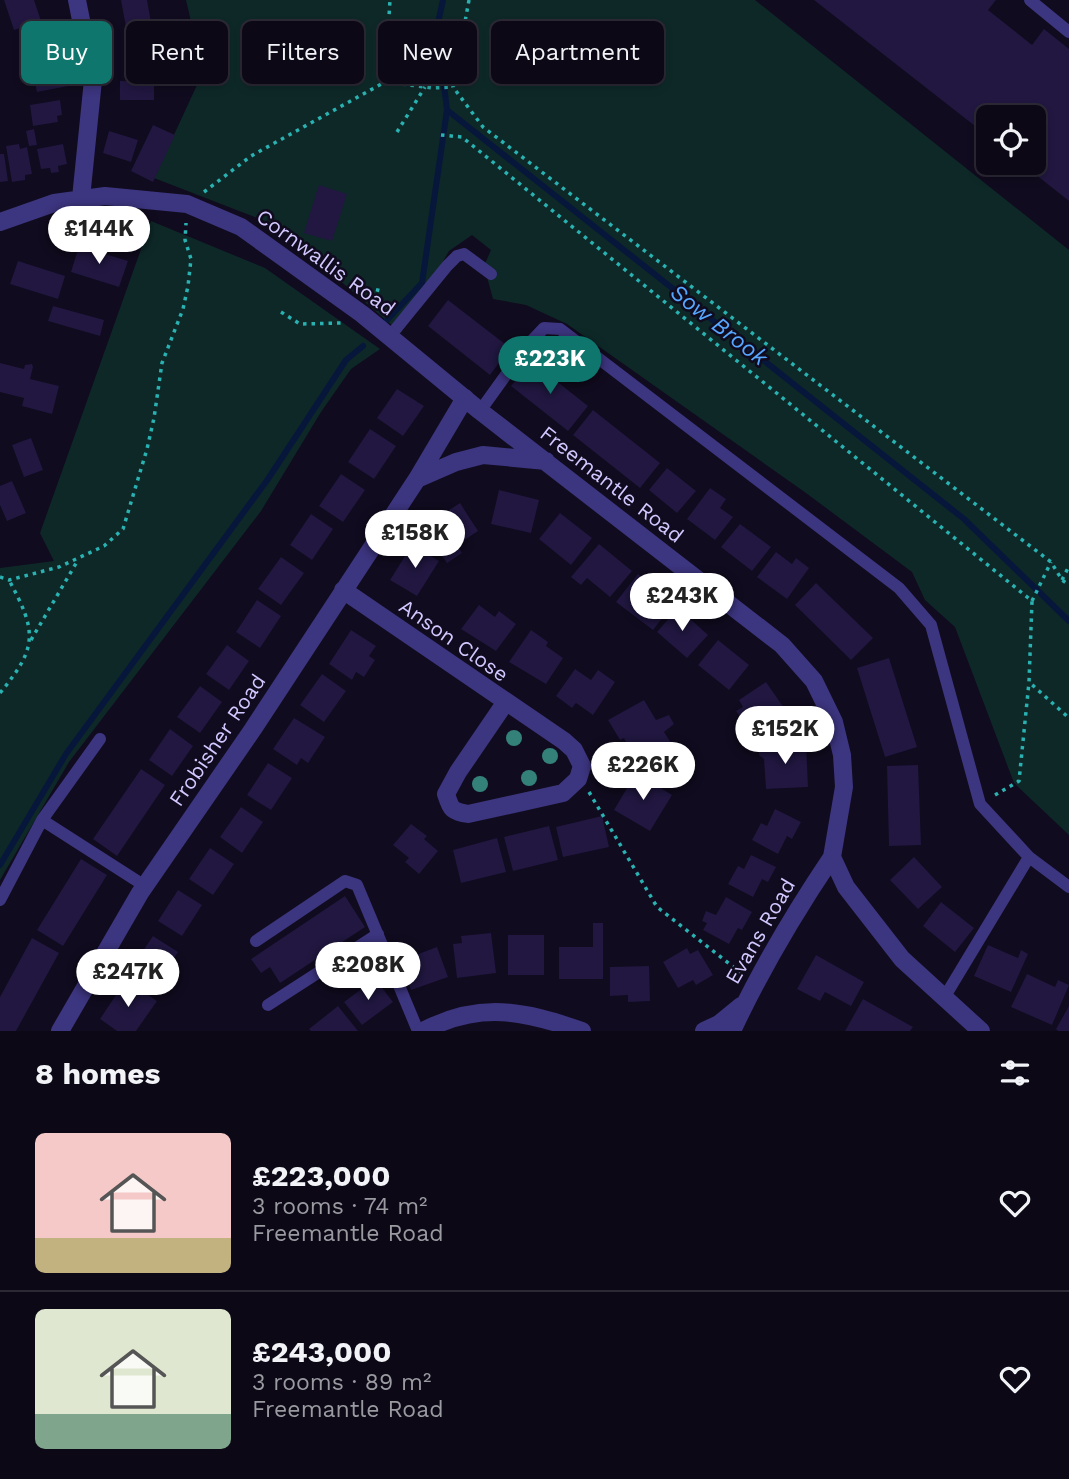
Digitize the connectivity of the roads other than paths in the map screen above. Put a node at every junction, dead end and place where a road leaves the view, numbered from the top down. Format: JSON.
{"nodes":[{"id":1,"x":77,"y":0,"type":"edge"},
{"id":2,"x":1030,"y":0,"type":"edge"},
{"id":3,"x":1069,"y":32,"type":"edge"},
{"id":4,"x":82,"y":198,"type":"junction"},
{"id":5,"x":0,"y":222,"type":"edge"},
{"id":6,"x":491,"y":274,"type":"dead end"},
{"id":7,"x":390,"y":336,"type":"junction"},
{"id":8,"x":466,"y":398,"type":"junction"},
{"id":9,"x":480,"y":411,"type":"junction"},
{"id":10,"x":547,"y":461,"type":"junction"},
{"id":11,"x":418,"y":479,"type":"junction"},
{"id":12,"x":343,"y":590,"type":"junction"},
{"id":13,"x":505,"y":703,"type":"junction"},
{"id":14,"x":100,"y":738,"type":"dead end"},
{"id":15,"x":42,"y":820,"type":"junction"},
{"id":16,"x":832,"y":857,"type":"junction"},
{"id":17,"x":1030,"y":857,"type":"junction"},
{"id":18,"x":145,"y":886,"type":"junction"},
{"id":19,"x":1069,"y":887,"type":"edge"},
{"id":20,"x":0,"y":900,"type":"edge"},
{"id":21,"x":378,"y":934,"type":"junction"},
{"id":22,"x":256,"y":941,"type":"dead end"},
{"id":23,"x":944,"y":998,"type":"junction"},
{"id":24,"x":745,"y":1003,"type":"junction"},
{"id":25,"x":268,"y":1005,"type":"dead end"},
{"id":26,"x":60,"y":1031,"type":"edge"},
{"id":27,"x":418,"y":1031,"type":"edge"},
{"id":28,"x":424,"y":1031,"type":"edge"},
{"id":29,"x":582,"y":1031,"type":"edge"},
{"id":30,"x":704,"y":1031,"type":"edge"},
{"id":31,"x":732,"y":1031,"type":"edge"},
{"id":32,"x":982,"y":1031,"type":"edge"}],
"edges":[{"from":1,"to":4,"type":"street"},
{"from":2,"to":3,"type":"lane"},
{"from":4,"to":5,"type":"street","name":"Cornwallis Road"},
{"from":4,"to":7,"type":"street","name":"Cornwallis Road"},
{"from":6,"to":7,"type":"lane"},
{"from":7,"to":8,"type":"street","name":"Cornwallis Road"},
{"from":8,"to":9,"type":"street","name":"Cornwallis Road"},
{"from":8,"to":11,"type":"street","name":"Frobisher Road"},
{"from":9,"to":10,"type":"street","name":"Freemantle Road"},
{"from":9,"to":17,"type":"lane"},
{"from":10,"to":11,"type":"street"},
{"from":10,"to":16,"type":"street","name":"Freemantle Road"},
{"from":11,"to":12,"type":"street","name":"Frobisher Road"},
{"from":12,"to":13,"type":"street","name":"Anson Close"},
{"from":12,"to":18,"type":"street","name":"Frobisher Road"},
{"from":13,"to":13,"type":"street","name":"Anson Close"},
{"from":14,"to":15,"type":"lane"},
{"from":15,"to":18,"type":"lane"},
{"from":15,"to":20,"type":"lane"},
{"from":16,"to":23,"type":"street"},
{"from":16,"to":24,"type":"street","name":"Evans Road"},
{"from":17,"to":19,"type":"lane"},
{"from":17,"to":23,"type":"lane"},
{"from":18,"to":26,"type":"street","name":"Frobisher Road"},
{"from":21,"to":22,"type":"lane"},
{"from":21,"to":25,"type":"lane"},
{"from":21,"to":27,"type":"lane"},
{"from":23,"to":32,"type":"street"},
{"from":24,"to":30,"type":"street"},
{"from":24,"to":31,"type":"street","name":"Evans Road"},
{"from":28,"to":29,"type":"street"}]}
